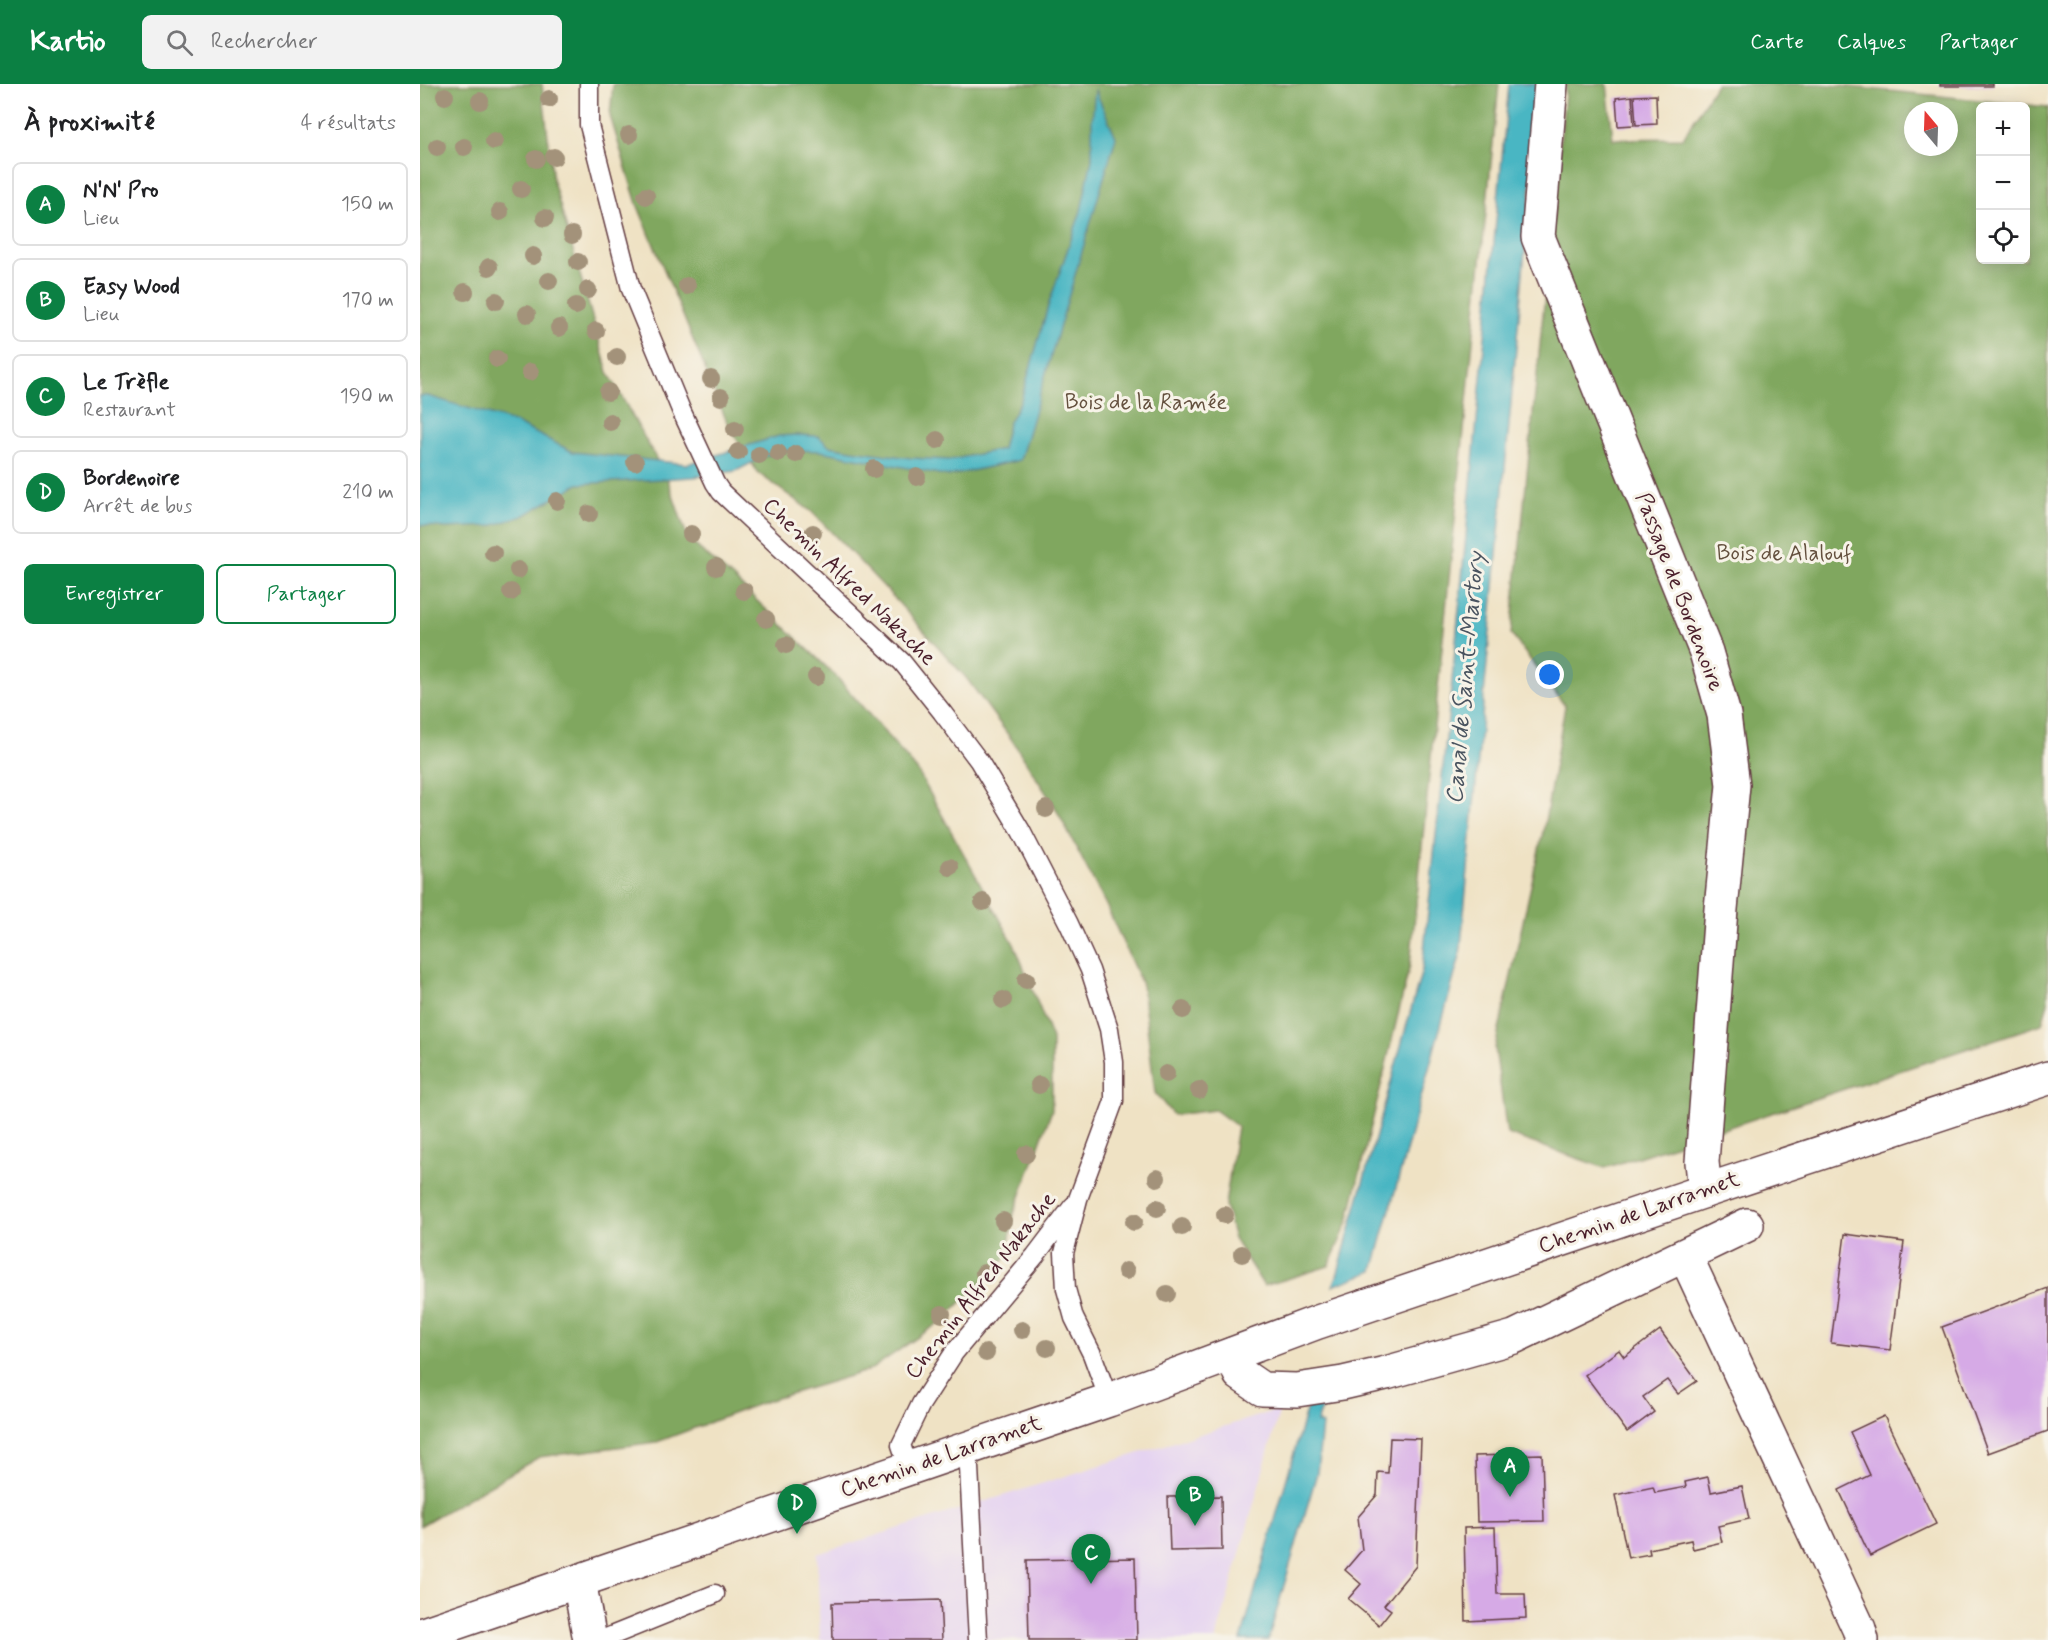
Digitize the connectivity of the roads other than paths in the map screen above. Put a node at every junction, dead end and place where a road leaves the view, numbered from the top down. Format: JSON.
{"nodes":[{"id":1,"x":1551,"y":84,"type":"edge"},
{"id":2,"x":588,"y":86,"type":"edge"},
{"id":3,"x":2048,"y":1078,"type":"edge"},
{"id":4,"x":1705,"y":1191,"type":"junction"},
{"id":5,"x":1078,"y":1199,"type":"junction"},
{"id":6,"x":1747,"y":1225,"type":"dead end"},
{"id":7,"x":1685,"y":1255,"type":"junction"},
{"id":8,"x":1233,"y":1354,"type":"junction"},
{"id":9,"x":1109,"y":1400,"type":"junction"},
{"id":10,"x":968,"y":1448,"type":"junction"},
{"id":11,"x":909,"y":1468,"type":"junction"},
{"id":12,"x":579,"y":1581,"type":"junction"},
{"id":13,"x":715,"y":1594,"type":"dead end"},
{"id":14,"x":420,"y":1635,"type":"edge"},
{"id":15,"x":590,"y":1640,"type":"edge"},
{"id":16,"x":601,"y":1640,"type":"edge"},
{"id":17,"x":978,"y":1640,"type":"edge"},
{"id":18,"x":1862,"y":1640,"type":"edge"}],
"edges":[{"from":1,"to":4,"type":"street","name":"Passage de Bordenoire"},
{"from":2,"to":5,"type":"lane","name":"Chemin Alfred Nakache"},
{"from":3,"to":4,"type":"street","name":"Chemin de Larramet"},
{"from":4,"to":8,"type":"street","name":"Chemin de Larramet"},
{"from":5,"to":9,"type":"lane","name":"Chemin Alfred Nakache"},
{"from":5,"to":11,"type":"lane","name":"Chemin Alfred Nakache"},
{"from":6,"to":7,"type":"street","name":"Chemin de Larramet"},
{"from":7,"to":8,"type":"street","name":"Chemin de Larramet"},
{"from":7,"to":18,"type":"street"},
{"from":8,"to":9,"type":"street","name":"Chemin de Larramet"},
{"from":9,"to":10,"type":"street","name":"Chemin de Larramet"},
{"from":10,"to":11,"type":"street","name":"Chemin de Larramet"},
{"from":10,"to":17,"type":"lane"},
{"from":11,"to":12,"type":"street","name":"Chemin de Larramet"},
{"from":12,"to":14,"type":"street","name":"Chemin de Larramet"},
{"from":12,"to":15,"type":"street"},
{"from":13,"to":16,"type":"lane"}]}
